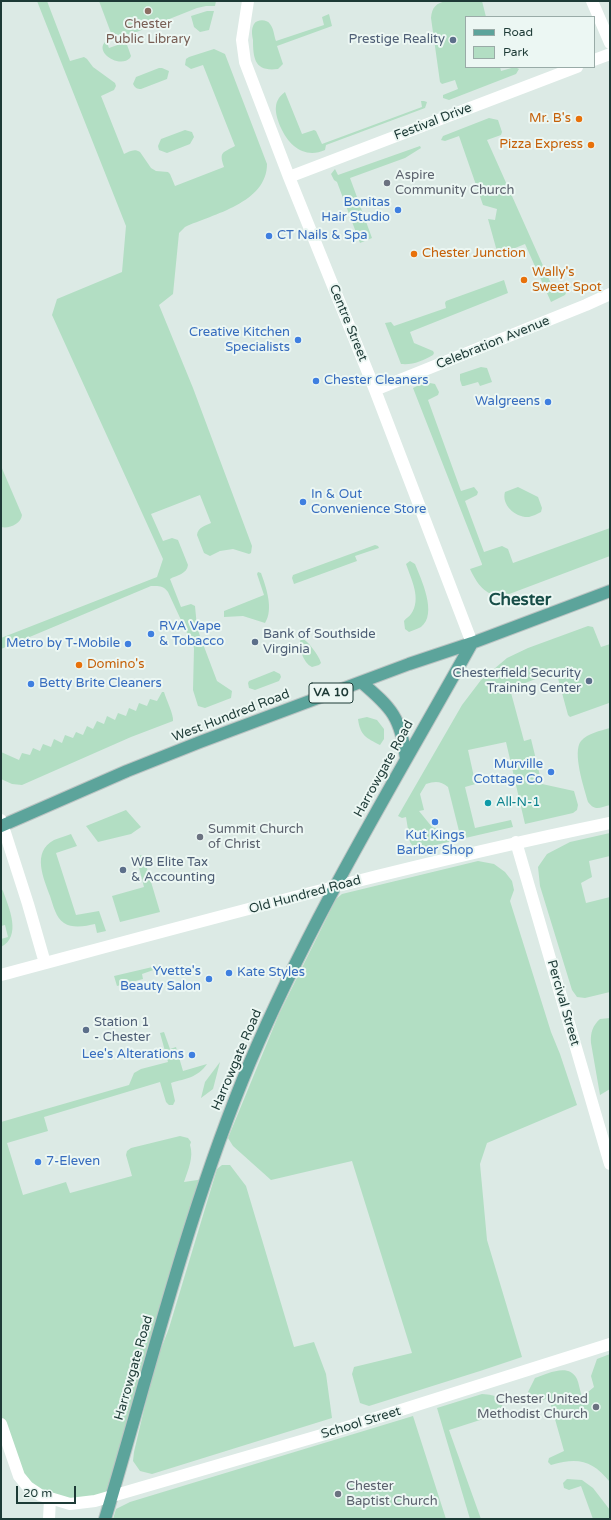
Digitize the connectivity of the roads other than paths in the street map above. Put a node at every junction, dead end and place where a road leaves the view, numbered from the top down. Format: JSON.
{"nodes":[{"id":1,"x":248,"y":1,"type":"edge"},
{"id":2,"x":592,"y":1,"type":"edge"},
{"id":3,"x":610,"y":43,"type":"edge"},
{"id":4,"x":610,"y":54,"type":"edge"},
{"id":5,"x":595,"y":60,"type":"edge"},
{"id":6,"x":574,"y":68,"type":"edge"},
{"id":7,"x":289,"y":177,"type":"junction"},
{"id":8,"x":610,"y":294,"type":"edge"},
{"id":9,"x":375,"y":390,"type":"junction"},
{"id":10,"x":610,"y":591,"type":"edge"},
{"id":11,"x":472,"y":643,"type":"junction"},
{"id":12,"x":361,"y":682,"type":"junction"},
{"id":13,"x":406,"y":759,"type":"junction"},
{"id":14,"x":610,"y":823,"type":"edge"},
{"id":15,"x":2,"y":824,"type":"edge"},
{"id":16,"x":516,"y":842,"type":"junction"},
{"id":17,"x":334,"y":887,"type":"junction"},
{"id":18,"x":45,"y":963,"type":"junction"},
{"id":19,"x":1,"y":975,"type":"edge"},
{"id":20,"x":610,"y":1164,"type":"edge"},
{"id":21,"x":610,"y":1344,"type":"edge"},
{"id":22,"x":1,"y":1424,"type":"edge"},
{"id":23,"x":111,"y":1496,"type":"junction"},
{"id":24,"x":50,"y":1499,"type":"junction"},
{"id":25,"x":49,"y":1519,"type":"edge"},
{"id":26,"x":104,"y":1519,"type":"edge"}],
"edges":[{"from":1,"to":7,"type":"street","name":"Centre Street"},
{"from":2,"to":3,"type":"street"},
{"from":4,"to":5,"type":"street"},
{"from":6,"to":7,"type":"street","name":"Festival Drive"},
{"from":7,"to":9,"type":"street","name":"Centre Street"},
{"from":8,"to":9,"type":"street","name":"Celebration Avenue"},
{"from":9,"to":11,"type":"street","name":"Centre Street"},
{"from":10,"to":11,"type":"main road","name":"West Hundred Road","number":"VA 10"},
{"from":11,"to":12,"type":"main road","name":"West Hundred Road","number":"VA 10"},
{"from":11,"to":13,"type":"main road","name":"Harrowgate Road"},
{"from":12,"to":13,"type":"main road"},
{"from":12,"to":15,"type":"main road","name":"West Hundred Road","number":"VA 10"},
{"from":13,"to":17,"type":"main road","name":"Harrowgate Road"},
{"from":14,"to":16,"type":"street","name":"Old Hundred Road"},
{"from":15,"to":18,"type":"street"},
{"from":16,"to":17,"type":"street","name":"Old Hundred Road"},
{"from":16,"to":20,"type":"street","name":"Percival Street"},
{"from":17,"to":18,"type":"street","name":"Old Hundred Road"},
{"from":17,"to":23,"type":"main road","name":"Harrowgate Road"},
{"from":18,"to":19,"type":"street","name":"Old Hundred Road"},
{"from":21,"to":23,"type":"street","name":"School Street"},
{"from":22,"to":24,"type":"street","name":"School Street"},
{"from":23,"to":24,"type":"street","name":"School Street"},
{"from":23,"to":26,"type":"main road","name":"Harrowgate Road"},
{"from":24,"to":25,"type":"street"}]}
